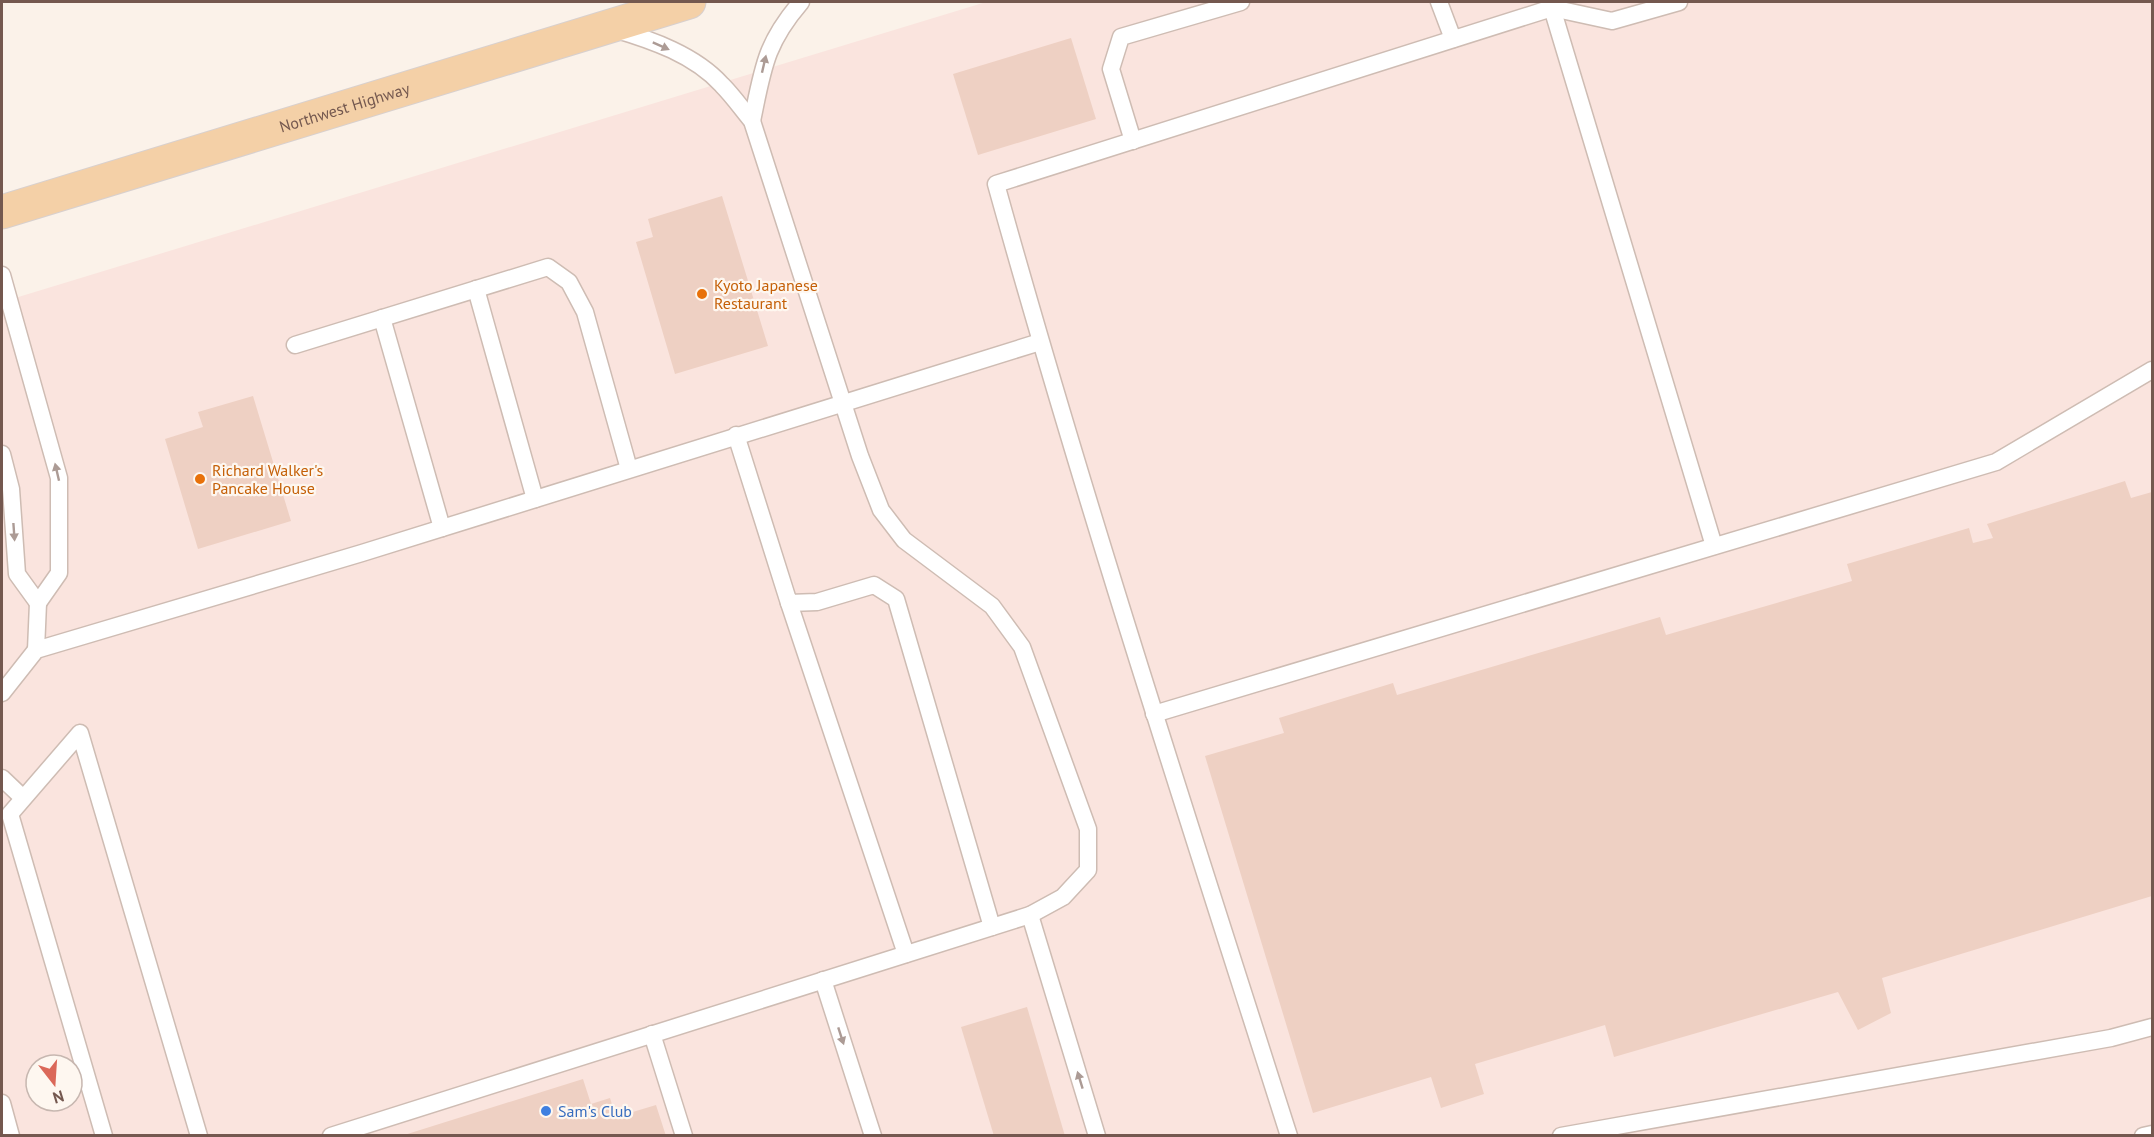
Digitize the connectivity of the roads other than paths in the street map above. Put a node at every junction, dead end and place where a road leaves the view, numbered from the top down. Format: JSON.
{"nodes":[{"id":1,"x":689,"y":2,"type":"edge"},
{"id":2,"x":801,"y":2,"type":"edge"},
{"id":3,"x":1241,"y":2,"type":"edge"},
{"id":4,"x":1439,"y":2,"type":"edge"},
{"id":5,"x":1679,"y":2,"type":"edge"},
{"id":6,"x":1550,"y":4,"type":"edge"},
{"id":7,"x":1647,"y":6,"type":"edge"},
{"id":8,"x":606,"y":27,"type":"junction"},
{"id":9,"x":1453,"y":39,"type":"junction"},
{"id":10,"x":752,"y":121,"type":"junction"},
{"id":11,"x":1133,"y":141,"type":"junction"},
{"id":12,"x":2,"y":212,"type":"edge"},
{"id":13,"x":2,"y":275,"type":"edge"},
{"id":14,"x":476,"y":289,"type":"junction"},
{"id":15,"x":382,"y":318,"type":"junction"},
{"id":16,"x":1040,"y":342,"type":"junction"},
{"id":17,"x":295,"y":345,"type":"dead end"},
{"id":18,"x":2152,"y":370,"type":"edge"},
{"id":19,"x":844,"y":401,"type":"junction"},
{"id":20,"x":736,"y":435,"type":"junction"},
{"id":21,"x":2,"y":454,"type":"edge"},
{"id":22,"x":629,"y":469,"type":"junction"},
{"id":23,"x":535,"y":499,"type":"junction"},
{"id":24,"x":442,"y":528,"type":"junction"},
{"id":25,"x":1714,"y":546,"type":"junction"},
{"id":26,"x":38,"y":603,"type":"junction"},
{"id":27,"x":789,"y":603,"type":"junction"},
{"id":28,"x":36,"y":650,"type":"junction"},
{"id":29,"x":2,"y":693,"type":"edge"},
{"id":30,"x":1154,"y":714,"type":"junction"},
{"id":31,"x":2,"y":778,"type":"edge"},
{"id":32,"x":23,"y":798,"type":"junction"},
{"id":33,"x":1030,"y":915,"type":"junction"},
{"id":34,"x":992,"y":927,"type":"junction"},
{"id":35,"x":906,"y":954,"type":"junction"},
{"id":36,"x":823,"y":980,"type":"junction"},
{"id":37,"x":2152,"y":1027,"type":"edge"},
{"id":38,"x":652,"y":1034,"type":"junction"},
{"id":39,"x":2,"y":1103,"type":"edge"},
{"id":40,"x":2152,"y":1134,"type":"edge"},
{"id":41,"x":11,"y":1136,"type":"edge"},
{"id":42,"x":104,"y":1136,"type":"edge"},
{"id":43,"x":199,"y":1136,"type":"edge"},
{"id":44,"x":331,"y":1136,"type":"edge"},
{"id":45,"x":684,"y":1136,"type":"edge"},
{"id":46,"x":873,"y":1136,"type":"edge"},
{"id":47,"x":1096,"y":1136,"type":"edge"},
{"id":48,"x":1289,"y":1136,"type":"edge"},
{"id":49,"x":1561,"y":1136,"type":"edge"},
{"id":50,"x":2144,"y":1136,"type":"edge"}],
"edges":[{"from":1,"to":8,"type":"main road","name":"Northwest Highway"},
{"from":10,"to":2,"type":"lane","one_way":true},
{"from":3,"to":11,"type":"lane"},
{"from":4,"to":9,"type":"lane"},
{"from":5,"to":7,"type":"lane"},
{"from":6,"to":7,"type":"lane"},
{"from":6,"to":9,"type":"lane"},
{"from":6,"to":25,"type":"lane"},
{"from":8,"to":10,"type":"lane","one_way":true},
{"from":8,"to":12,"type":"main road","name":"Northwest Highway"},
{"from":9,"to":11,"type":"lane"},
{"from":10,"to":19,"type":"lane"},
{"from":11,"to":16,"type":"lane"},
{"from":26,"to":13,"type":"lane","one_way":true},
{"from":14,"to":15,"type":"lane"},
{"from":14,"to":22,"type":"lane"},
{"from":14,"to":23,"type":"lane"},
{"from":15,"to":17,"type":"lane"},
{"from":15,"to":24,"type":"lane"},
{"from":16,"to":19,"type":"lane"},
{"from":16,"to":30,"type":"lane"},
{"from":18,"to":25,"type":"lane"},
{"from":19,"to":20,"type":"lane"},
{"from":19,"to":33,"type":"lane"},
{"from":20,"to":22,"type":"lane"},
{"from":20,"to":27,"type":"lane"},
{"from":21,"to":26,"type":"lane","one_way":true},
{"from":22,"to":23,"type":"lane"},
{"from":23,"to":24,"type":"lane"},
{"from":24,"to":28,"type":"lane"},
{"from":25,"to":30,"type":"lane"},
{"from":26,"to":28,"type":"lane"},
{"from":27,"to":34,"type":"lane"},
{"from":27,"to":35,"type":"lane"},
{"from":28,"to":29,"type":"lane"},
{"from":30,"to":48,"type":"lane"},
{"from":31,"to":32,"type":"lane"},
{"from":32,"to":42,"type":"lane"},
{"from":32,"to":43,"type":"lane"},
{"from":33,"to":34,"type":"lane"},
{"from":47,"to":33,"type":"lane","one_way":true},
{"from":34,"to":35,"type":"lane"},
{"from":35,"to":36,"type":"lane"},
{"from":36,"to":38,"type":"lane"},
{"from":36,"to":46,"type":"lane","one_way":true},
{"from":37,"to":49,"type":"lane"},
{"from":38,"to":44,"type":"lane"},
{"from":38,"to":45,"type":"lane"},
{"from":39,"to":41,"type":"lane"},
{"from":40,"to":50,"type":"lane"}]}
